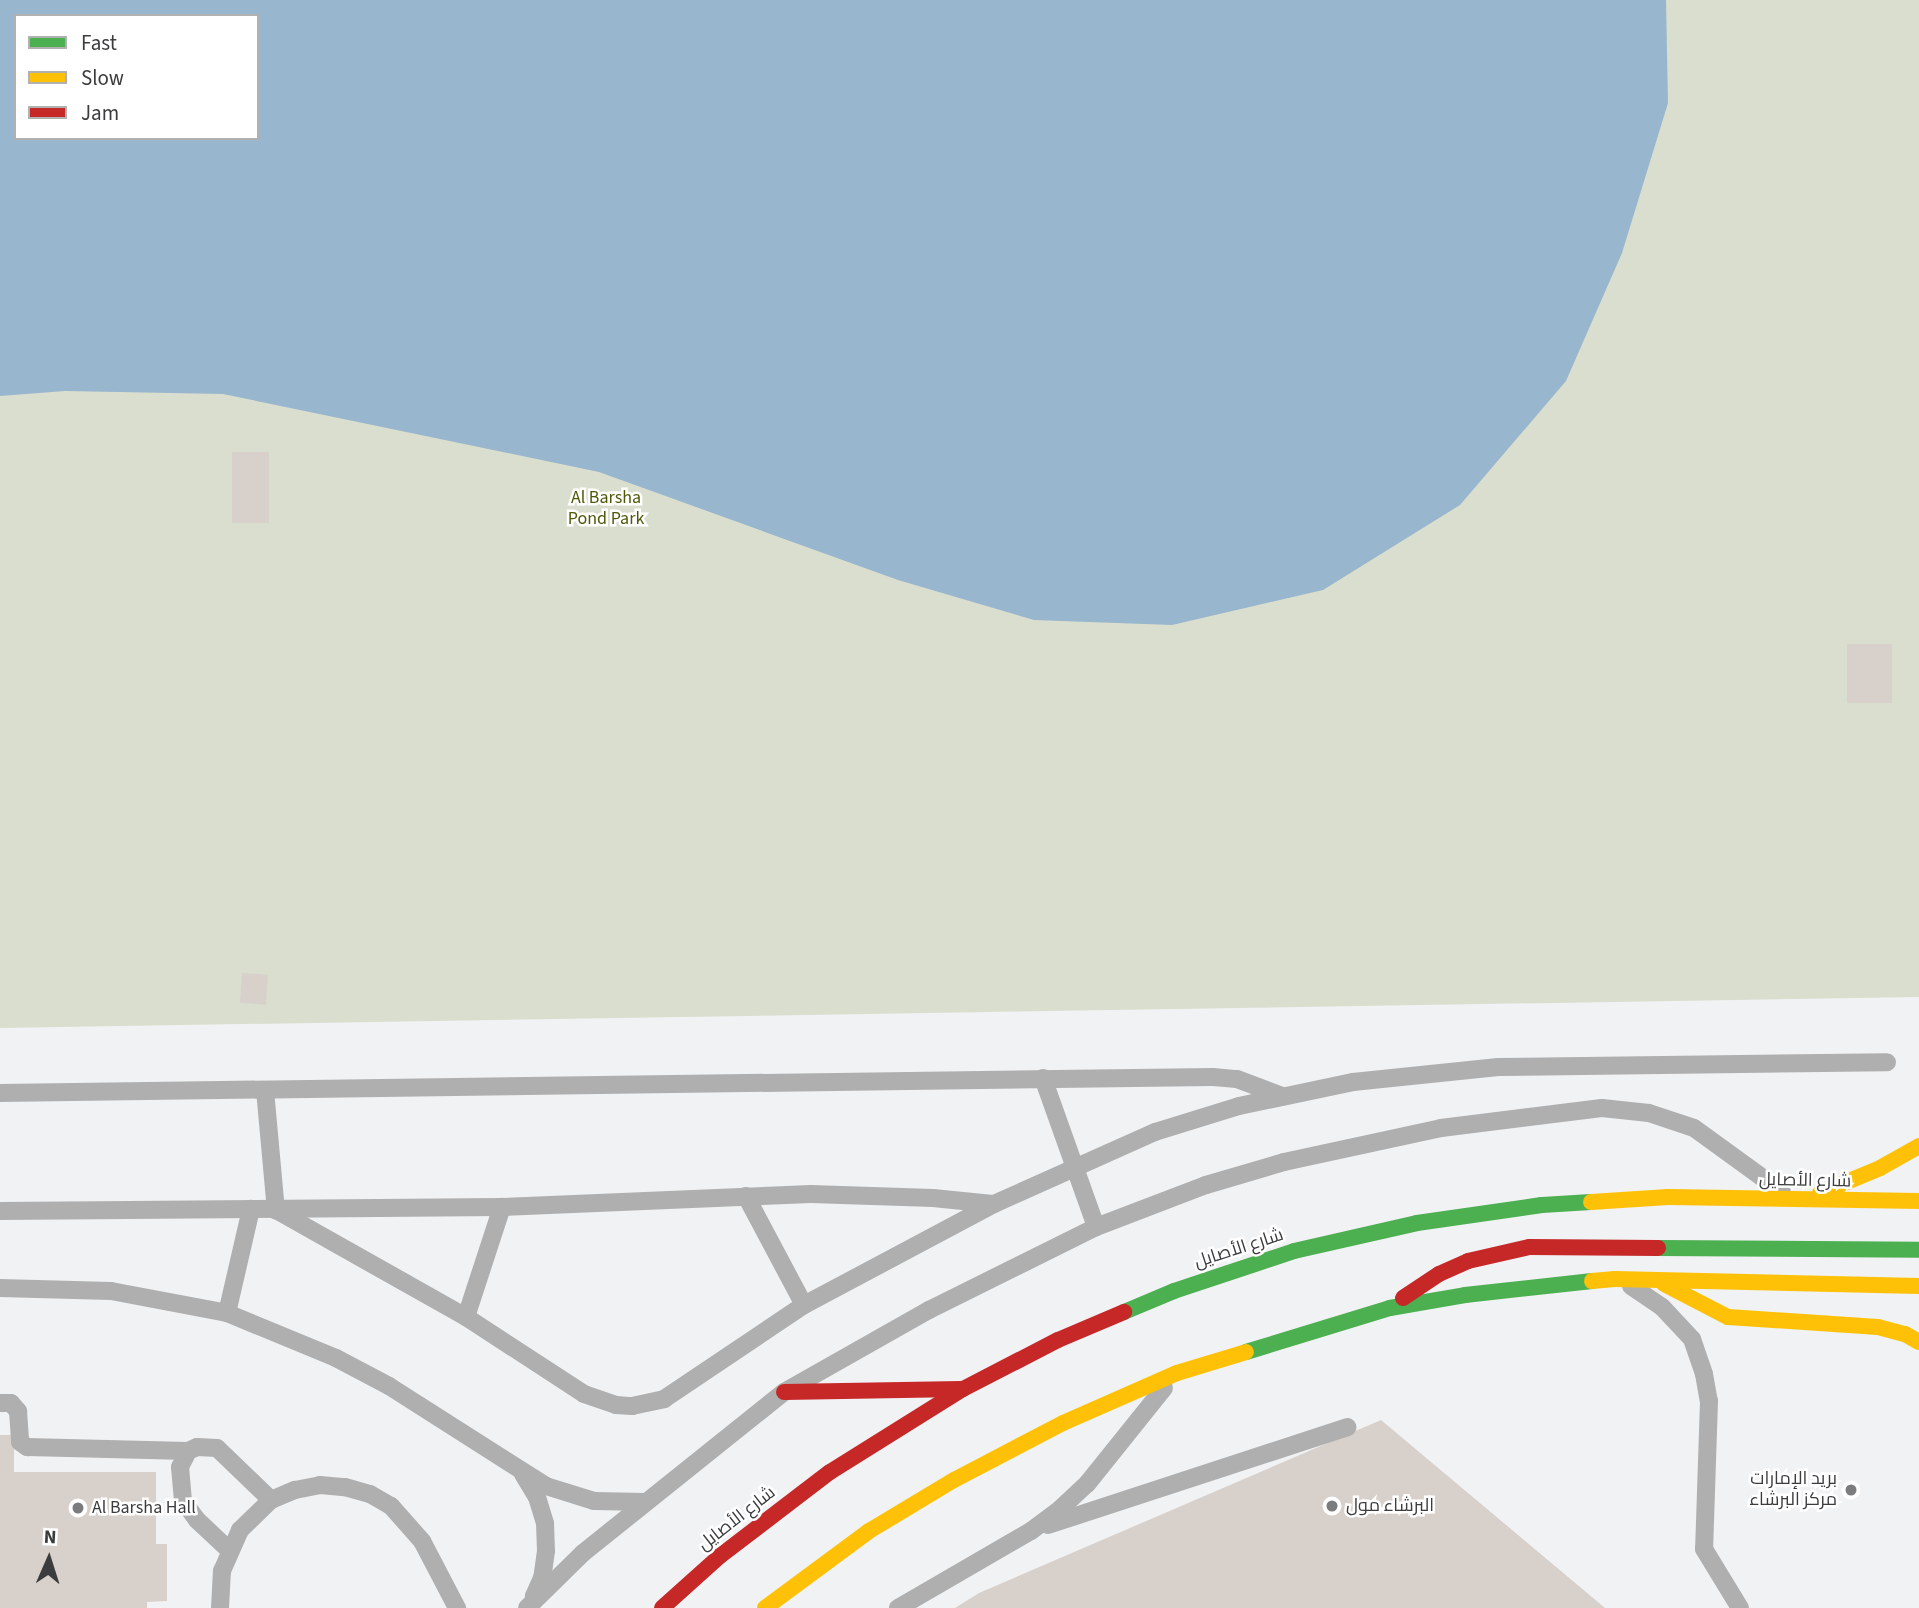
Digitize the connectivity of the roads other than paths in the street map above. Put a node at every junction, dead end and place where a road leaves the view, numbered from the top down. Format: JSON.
{"nodes":[{"id":1,"x":1887,"y":1062,"type":"dead end"},
{"id":2,"x":1043,"y":1078,"type":"junction"},
{"id":3,"x":265,"y":1090,"type":"junction"},
{"id":4,"x":0,"y":1093,"type":"edge"},
{"id":5,"x":1282,"y":1096,"type":"junction"},
{"id":6,"x":1919,"y":1146,"type":"edge"},
{"id":7,"x":1074,"y":1168,"type":"junction"},
{"id":8,"x":746,"y":1196,"type":"junction"},
{"id":9,"x":1797,"y":1200,"type":"junction"},
{"id":10,"x":1919,"y":1201,"type":"edge"},
{"id":11,"x":994,"y":1204,"type":"junction"},
{"id":12,"x":502,"y":1207,"type":"junction"},
{"id":13,"x":251,"y":1209,"type":"junction"},
{"id":14,"x":276,"y":1210,"type":"junction"},
{"id":15,"x":0,"y":1211,"type":"edge"},
{"id":16,"x":1096,"y":1227,"type":"junction"},
{"id":17,"x":1919,"y":1250,"type":"edge"},
{"id":18,"x":1615,"y":1279,"type":"junction"},
{"id":19,"x":1652,"y":1279,"type":"junction"},
{"id":20,"x":1919,"y":1286,"type":"edge"},
{"id":21,"x":0,"y":1288,"type":"edge"},
{"id":22,"x":804,"y":1305,"type":"junction"},
{"id":23,"x":1390,"y":1308,"type":"junction"},
{"id":24,"x":227,"y":1313,"type":"junction"},
{"id":25,"x":466,"y":1317,"type":"junction"},
{"id":26,"x":1919,"y":1342,"type":"edge"},
{"id":27,"x":1177,"y":1373,"type":"junction"},
{"id":28,"x":963,"y":1389,"type":"junction"},
{"id":29,"x":784,"y":1392,"type":"junction"},
{"id":30,"x":0,"y":1403,"type":"edge"},
{"id":31,"x":1347,"y":1427,"type":"dead end"},
{"id":32,"x":188,"y":1451,"type":"junction"},
{"id":33,"x":523,"y":1474,"type":"junction"},
{"id":34,"x":271,"y":1500,"type":"junction"},
{"id":35,"x":645,"y":1502,"type":"junction"},
{"id":36,"x":1031,"y":1531,"type":"junction"},
{"id":37,"x":229,"y":1549,"type":"junction"},
{"id":38,"x":529,"y":1606,"type":"edge"},
{"id":39,"x":220,"y":1608,"type":"edge"},
{"id":40,"x":457,"y":1608,"type":"edge"},
{"id":41,"x":662,"y":1608,"type":"edge"},
{"id":42,"x":765,"y":1608,"type":"edge"},
{"id":43,"x":898,"y":1608,"type":"edge"},
{"id":44,"x":1740,"y":1608,"type":"edge"}],
"edges":[{"from":1,"to":5,"type":"lane"},
{"from":2,"to":3,"type":"lane"},
{"from":2,"to":5,"type":"lane"},
{"from":2,"to":7,"type":"lane"},
{"from":3,"to":4,"type":"lane"},
{"from":3,"to":14,"type":"lane"},
{"from":5,"to":7,"type":"lane"},
{"from":6,"to":9,"type":"street"},
{"from":7,"to":11,"type":"lane"},
{"from":7,"to":16,"type":"lane"},
{"from":8,"to":11,"type":"lane"},
{"from":8,"to":12,"type":"lane"},
{"from":8,"to":22,"type":"lane"},
{"from":9,"to":10,"type":"street","name":"شارع الأصايل"},
{"from":9,"to":16,"type":"lane"},
{"from":9,"to":28,"type":"street","name":"شارع الأصايل"},
{"from":11,"to":22,"type":"lane"},
{"from":12,"to":14,"type":"lane"},
{"from":12,"to":25,"type":"lane"},
{"from":13,"to":14,"type":"lane"},
{"from":13,"to":15,"type":"lane"},
{"from":13,"to":24,"type":"lane"},
{"from":14,"to":25,"type":"lane"},
{"from":16,"to":29,"type":"lane"},
{"from":17,"to":23,"type":"street"},
{"from":18,"to":19,"type":"street"},
{"from":18,"to":23,"type":"street"},
{"from":18,"to":44,"type":"lane"},
{"from":19,"to":20,"type":"street"},
{"from":19,"to":26,"type":"street"},
{"from":21,"to":24,"type":"lane"},
{"from":22,"to":25,"type":"lane"},
{"from":23,"to":27,"type":"street"},
{"from":24,"to":33,"type":"lane"},
{"from":27,"to":36,"type":"lane"},
{"from":27,"to":42,"type":"street"},
{"from":28,"to":29,"type":"street"},
{"from":28,"to":41,"type":"street","name":"شارع الأصايل"},
{"from":29,"to":35,"type":"lane"},
{"from":30,"to":32,"type":"lane"},
{"from":31,"to":36,"type":"lane"},
{"from":32,"to":34,"type":"lane"},
{"from":32,"to":37,"type":"lane"},
{"from":33,"to":35,"type":"lane"},
{"from":33,"to":38,"type":"lane"},
{"from":34,"to":37,"type":"lane"},
{"from":34,"to":40,"type":"lane"},
{"from":35,"to":38,"type":"lane"},
{"from":36,"to":43,"type":"lane"},
{"from":37,"to":39,"type":"lane"}]}
